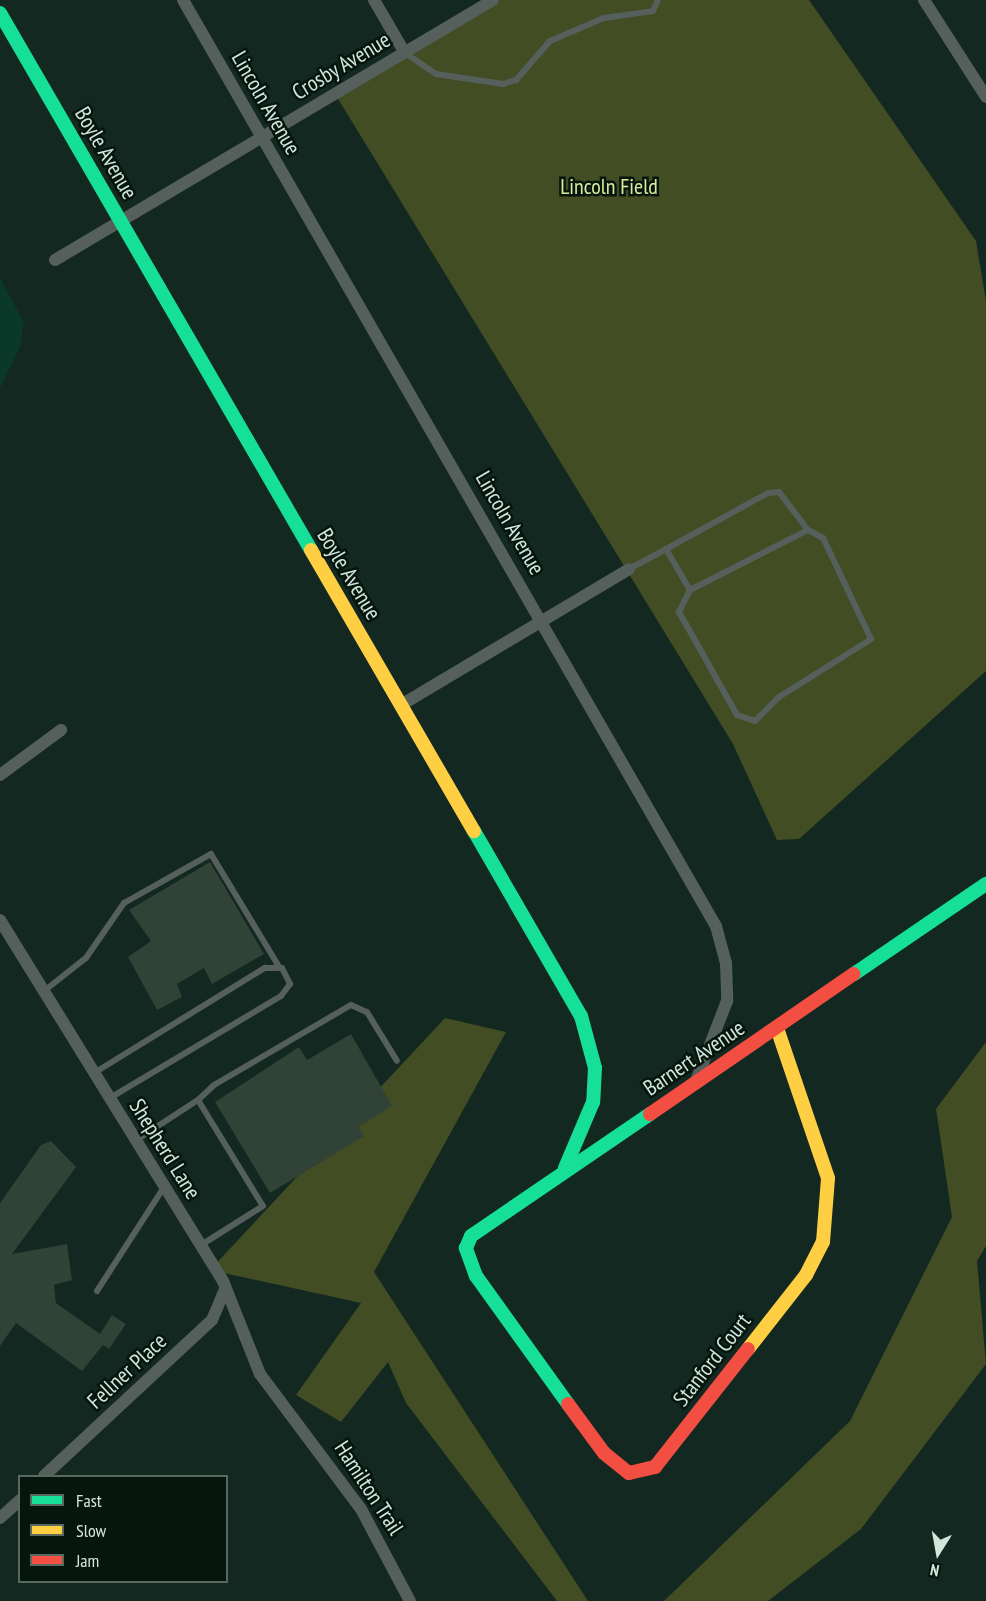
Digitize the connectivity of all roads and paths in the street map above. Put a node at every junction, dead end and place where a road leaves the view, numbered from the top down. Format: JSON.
{"nodes":[{"id":1,"x":183,"y":0,"type":"edge"},
{"id":2,"x":374,"y":0,"type":"edge"},
{"id":3,"x":493,"y":0,"type":"edge"},
{"id":4,"x":658,"y":0,"type":"edge"},
{"id":5,"x":924,"y":0,"type":"edge"},
{"id":6,"x":0,"y":13,"type":"edge"},
{"id":7,"x":405,"y":54,"type":"junction"},
{"id":8,"x":986,"y":97,"type":"edge"},
{"id":9,"x":262,"y":138,"type":"junction"},
{"id":10,"x":121,"y":221,"type":"junction"},
{"id":11,"x":55,"y":260,"type":"dead end"},
{"id":12,"x":808,"y":530,"type":"junction"},
{"id":13,"x":666,"y":549,"type":"junction"},
{"id":14,"x":629,"y":568,"type":"joint"},
{"id":15,"x":690,"y":590,"type":"junction"},
{"id":16,"x":542,"y":621,"type":"junction"},
{"id":17,"x":401,"y":705,"type":"junction"},
{"id":18,"x":61,"y":730,"type":"dead end"},
{"id":19,"x":0,"y":775,"type":"edge"},
{"id":20,"x":986,"y":884,"type":"edge"},
{"id":21,"x":0,"y":920,"type":"edge"},
{"id":22,"x":278,"y":965,"type":"junction"},
{"id":23,"x":43,"y":991,"type":"junction"},
{"id":24,"x":777,"y":1028,"type":"junction"},
{"id":25,"x":396,"y":1061,"type":"dead end"},
{"id":26,"x":93,"y":1073,"type":"junction"},
{"id":27,"x":695,"y":1082,"type":"junction"},
{"id":28,"x":109,"y":1099,"type":"junction"},
{"id":29,"x":198,"y":1100,"type":"junction"},
{"id":30,"x":135,"y":1141,"type":"junction"},
{"id":31,"x":564,"y":1170,"type":"junction"},
{"id":32,"x":165,"y":1187,"type":"junction"},
{"id":33,"x":201,"y":1245,"type":"junction"},
{"id":34,"x":483,"y":1286,"type":"joint"},
{"id":35,"x":225,"y":1290,"type":"junction"},
{"id":36,"x":97,"y":1292,"type":"dead end"},
{"id":37,"x":285,"y":1402,"type":"joint"},
{"id":38,"x":45,"y":1475,"type":"edge"},
{"id":39,"x":18,"y":1502,"type":"edge"},
{"id":40,"x":0,"y":1518,"type":"edge"},
{"id":41,"x":410,"y":1601,"type":"edge"}],
"edges":[{"from":1,"to":9,"type":"street","name":"Lincoln Avenue"},
{"from":2,"to":7,"type":"street"},
{"from":3,"to":7,"type":"street","name":"Crosby Avenue"},
{"from":4,"to":7,"type":"lane"},
{"from":5,"to":8,"type":"street"},
{"from":6,"to":10,"type":"street","name":"Boyle Avenue"},
{"from":7,"to":9,"type":"street","name":"Crosby Avenue"},
{"from":9,"to":10,"type":"street","name":"Crosby Avenue"},
{"from":9,"to":16,"type":"street","name":"Lincoln Avenue"},
{"from":10,"to":11,"type":"street","name":"Crosby Avenue"},
{"from":10,"to":17,"type":"street","name":"Boyle Avenue"},
{"from":12,"to":13,"type":"lane"},
{"from":12,"to":15,"type":"lane"},
{"from":12,"to":15,"type":"lane"},
{"from":13,"to":14,"type":"lane"},
{"from":13,"to":15,"type":"lane"},
{"from":14,"to":16,"type":"street"},
{"from":16,"to":17,"type":"street"},
{"from":16,"to":27,"type":"street","name":"Lincoln Avenue"},
{"from":17,"to":31,"type":"street","name":"Boyle Avenue"},
{"from":18,"to":19,"type":"street"},
{"from":20,"to":24,"type":"street","name":"Barnert Avenue"},
{"from":21,"to":23,"type":"street","name":"Shepherd Lane"},
{"from":22,"to":23,"type":"lane"},
{"from":22,"to":26,"type":"lane"},
{"from":22,"to":28,"type":"lane"},
{"from":23,"to":26,"type":"street","name":"Shepherd Lane"},
{"from":24,"to":27,"type":"street","name":"Barnert Avenue"},
{"from":24,"to":34,"type":"street","name":"Stanford Court"},
{"from":25,"to":29,"type":"lane"},
{"from":26,"to":28,"type":"street","name":"Shepherd Lane"},
{"from":27,"to":31,"type":"street","name":"Barnert Avenue"},
{"from":28,"to":30,"type":"street","name":"Shepherd Lane"},
{"from":29,"to":30,"type":"lane"},
{"from":29,"to":33,"type":"lane"},
{"from":30,"to":32,"type":"street","name":"Shepherd Lane"},
{"from":31,"to":34,"type":"street","name":"Barnert Avenue"},
{"from":32,"to":33,"type":"street","name":"Shepherd Lane"},
{"from":32,"to":36,"type":"lane"},
{"from":33,"to":35,"type":"street","name":"Shepherd Lane"},
{"from":35,"to":37,"type":"street","name":"Shepherd Lane"},
{"from":35,"to":38,"type":"street","name":"Fellner Place"},
{"from":37,"to":41,"type":"street","name":"Hamilton Trail"},
{"from":39,"to":40,"type":"street"}]}
